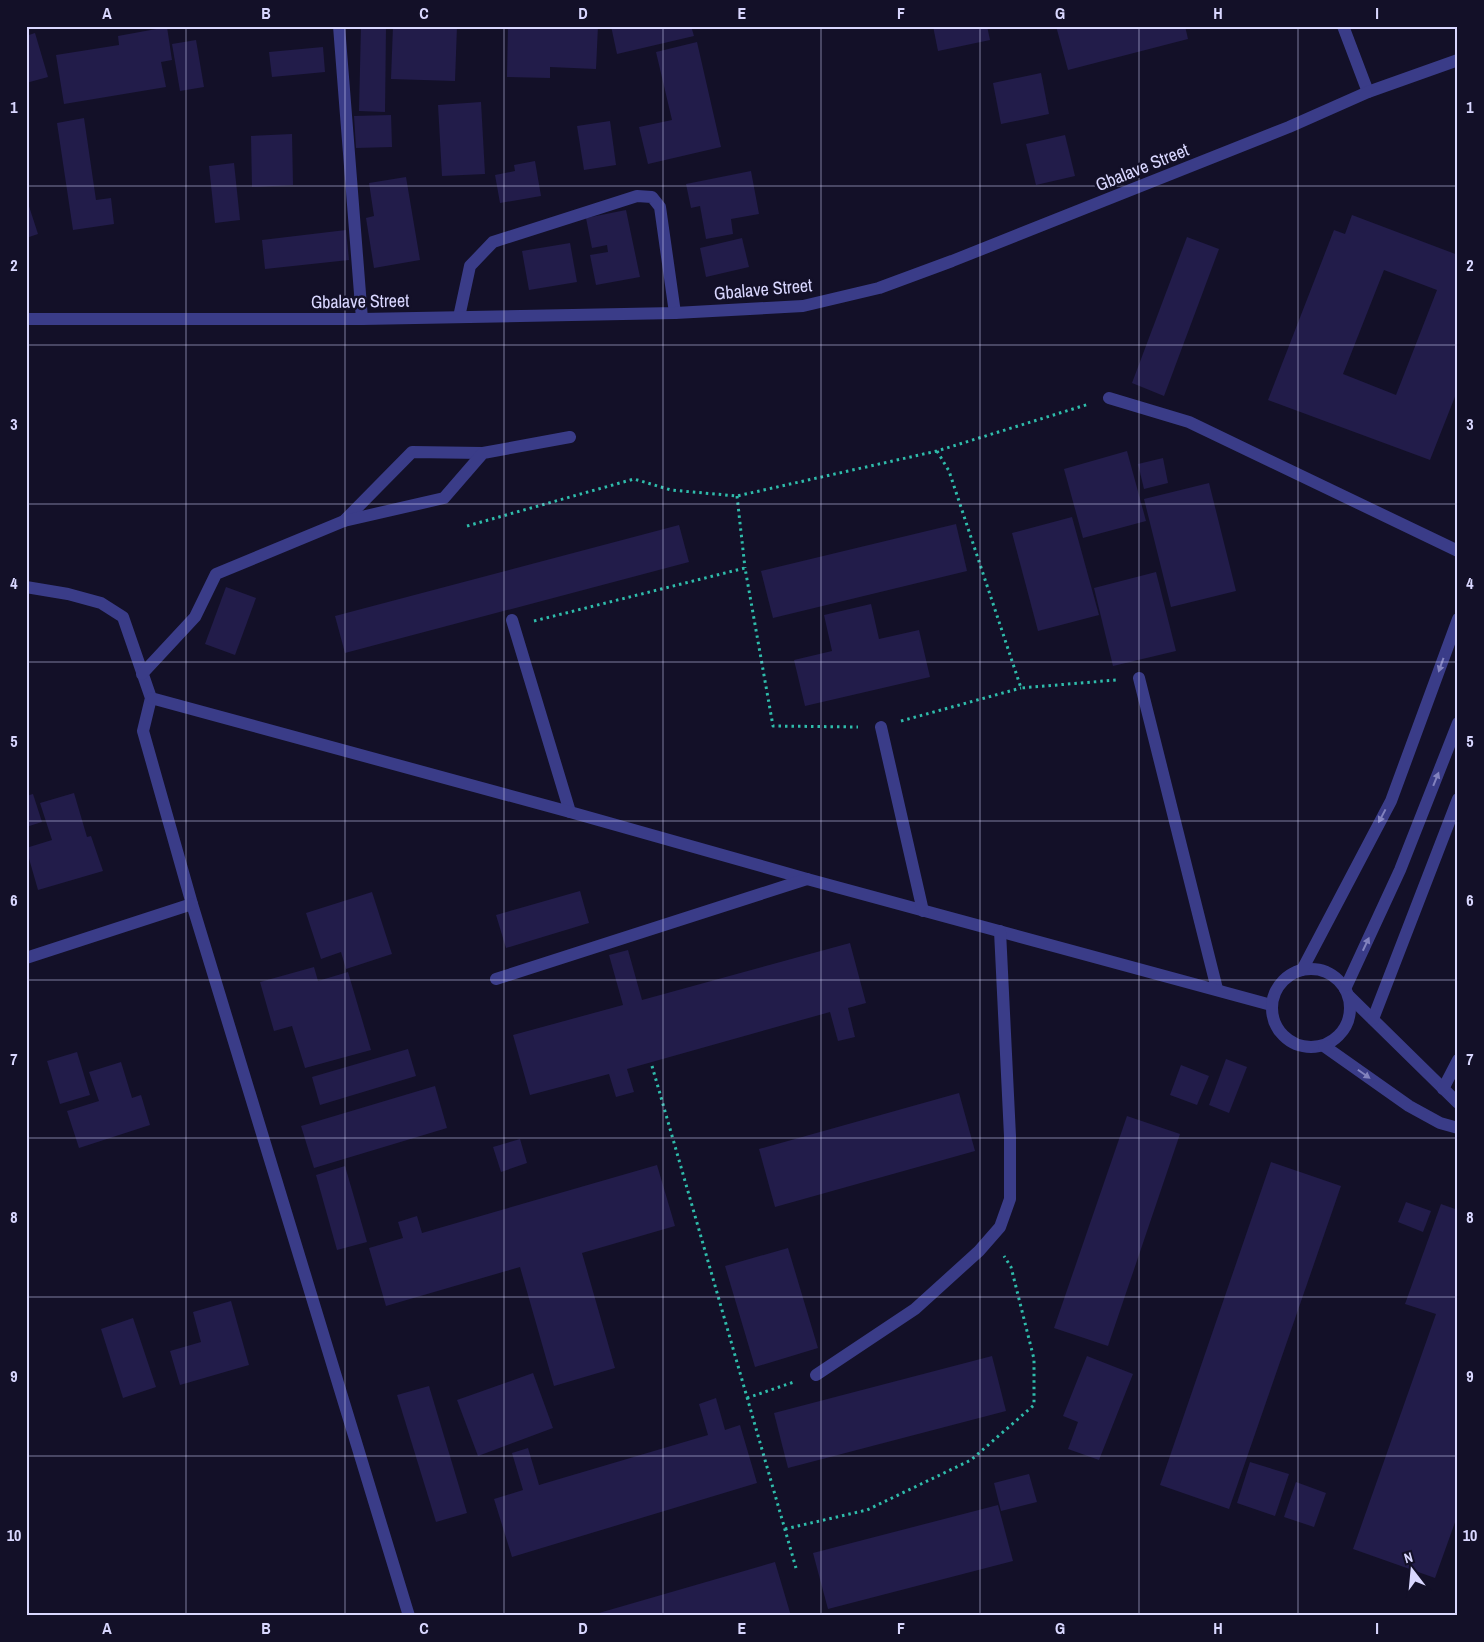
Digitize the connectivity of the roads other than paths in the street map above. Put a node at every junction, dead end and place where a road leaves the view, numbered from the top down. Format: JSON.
{"nodes":[{"id":1,"x":339,"y":26,"type":"edge"},
{"id":2,"x":1343,"y":26,"type":"edge"},
{"id":3,"x":1458,"y":60,"type":"edge"},
{"id":4,"x":1368,"y":92,"type":"junction"},
{"id":5,"x":675,"y":313,"type":"junction"},
{"id":6,"x":459,"y":317,"type":"junction"},
{"id":7,"x":26,"y":319,"type":"edge"},
{"id":8,"x":362,"y":319,"type":"junction"},
{"id":9,"x":1109,"y":398,"type":"road end"},
{"id":10,"x":570,"y":437,"type":"dead end"},
{"id":11,"x":483,"y":453,"type":"junction"},
{"id":12,"x":344,"y":521,"type":"junction"},
{"id":13,"x":1458,"y":551,"type":"edge"},
{"id":14,"x":26,"y":587,"type":"edge"},
{"id":15,"x":1458,"y":619,"type":"edge"},
{"id":16,"x":513,"y":623,"type":"road end"},
{"id":17,"x":142,"y":674,"type":"junction"},
{"id":18,"x":1139,"y":678,"type":"road end"},
{"id":19,"x":151,"y":698,"type":"junction"},
{"id":20,"x":1458,"y":723,"type":"edge"},
{"id":21,"x":881,"y":727,"type":"road end"},
{"id":22,"x":1458,"y":800,"type":"edge"},
{"id":23,"x":570,"y":812,"type":"junction"},
{"id":24,"x":807,"y":879,"type":"junction"},
{"id":25,"x":192,"y":904,"type":"junction"},
{"id":26,"x":923,"y":911,"type":"junction"},
{"id":27,"x":1000,"y":931,"type":"junction"},
{"id":28,"x":26,"y":958,"type":"edge"},
{"id":29,"x":1302,"y":970,"type":"junction"},
{"id":30,"x":496,"y":979,"type":"dead end"},
{"id":31,"x":1217,"y":989,"type":"junction"},
{"id":32,"x":1347,"y":992,"type":"junction"},
{"id":33,"x":1271,"y":1005,"type":"junction"},
{"id":34,"x":1373,"y":1019,"type":"junction"},
{"id":35,"x":1324,"y":1046,"type":"junction"},
{"id":36,"x":1458,"y":1060,"type":"edge"},
{"id":37,"x":1443,"y":1089,"type":"junction"},
{"id":38,"x":1458,"y":1103,"type":"edge"},
{"id":39,"x":1458,"y":1128,"type":"edge"},
{"id":40,"x":816,"y":1375,"type":"road end"},
{"id":41,"x":409,"y":1616,"type":"edge"}],
"edges":[{"from":1,"to":8,"type":"street"},
{"from":2,"to":4,"type":"street"},
{"from":3,"to":4,"type":"street","name":"Gbalave Street"},
{"from":4,"to":5,"type":"street","name":"Gbalave Street"},
{"from":5,"to":6,"type":"street","name":"Gbalave Street"},
{"from":5,"to":6,"type":"street"},
{"from":6,"to":8,"type":"street","name":"Gbalave Street"},
{"from":7,"to":8,"type":"street","name":"Gbalave Street"},
{"from":9,"to":13,"type":"street"},
{"from":10,"to":11,"type":"street"},
{"from":11,"to":12,"type":"street"},
{"from":11,"to":12,"type":"street"},
{"from":12,"to":17,"type":"street"},
{"from":14,"to":17,"type":"street"},
{"from":15,"to":29,"type":"street","one_way":true},
{"from":16,"to":23,"type":"street"},
{"from":17,"to":19,"type":"street"},
{"from":18,"to":31,"type":"street"},
{"from":19,"to":23,"type":"street"},
{"from":19,"to":25,"type":"street"},
{"from":32,"to":20,"type":"street","one_way":true},
{"from":21,"to":26,"type":"street"},
{"from":22,"to":34,"type":"street"},
{"from":23,"to":24,"type":"street"},
{"from":24,"to":26,"type":"street"},
{"from":24,"to":30,"type":"street"},
{"from":25,"to":28,"type":"street"},
{"from":25,"to":41,"type":"street"},
{"from":26,"to":27,"type":"street"},
{"from":27,"to":31,"type":"street"},
{"from":27,"to":40,"type":"street"},
{"from":29,"to":32,"type":"street"},
{"from":29,"to":33,"type":"street"},
{"from":31,"to":33,"type":"street"},
{"from":32,"to":34,"type":"street"},
{"from":32,"to":35,"type":"street"},
{"from":33,"to":35,"type":"street"},
{"from":34,"to":37,"type":"street"},
{"from":35,"to":39,"type":"street","one_way":true},
{"from":36,"to":37,"type":"street"},
{"from":37,"to":38,"type":"street"}]}
